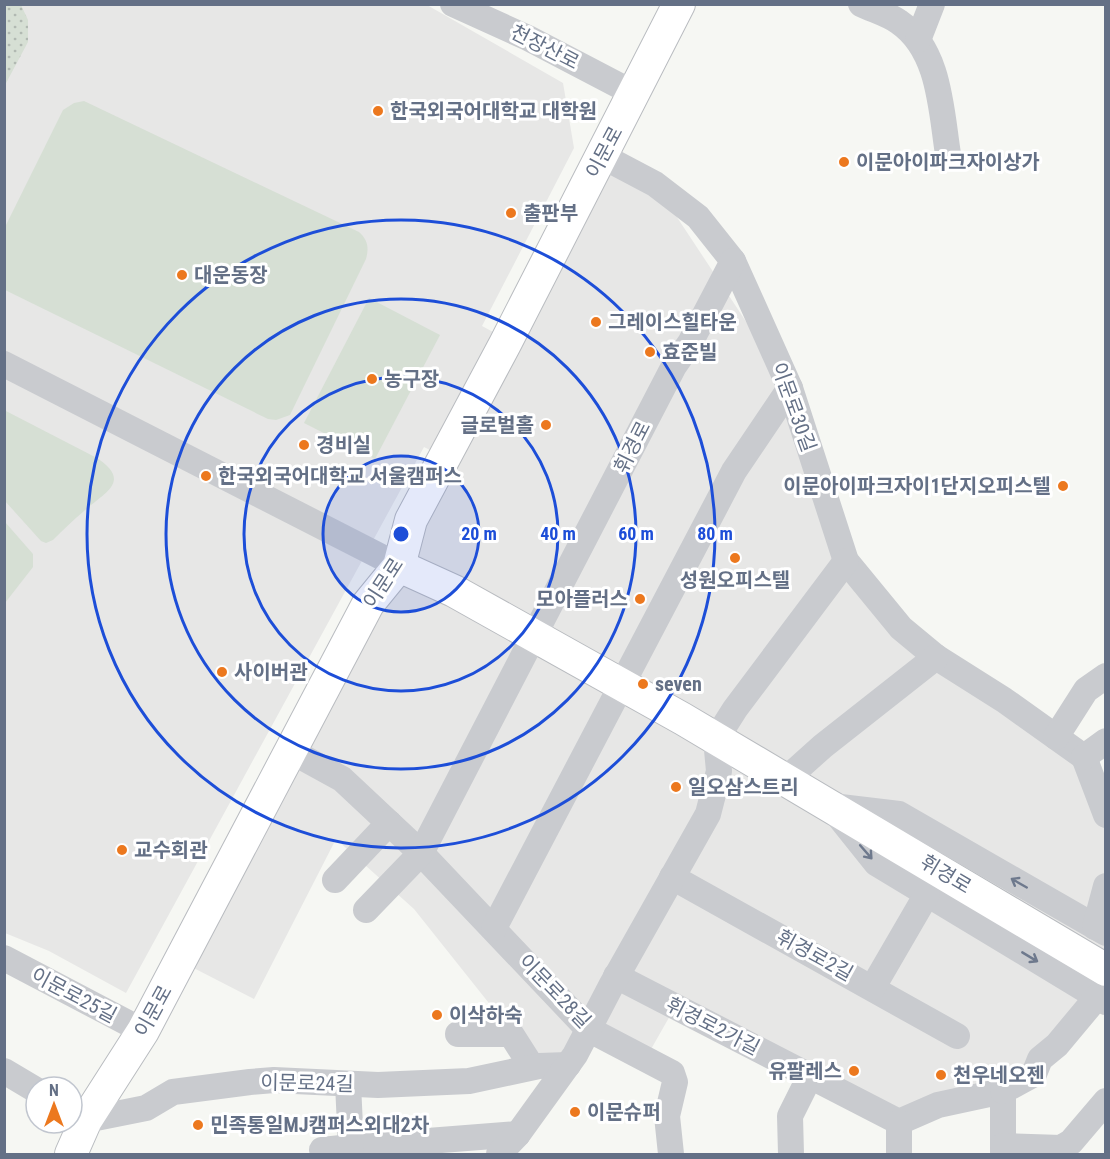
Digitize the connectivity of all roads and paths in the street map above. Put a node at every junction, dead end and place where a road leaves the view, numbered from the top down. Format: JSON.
{"nodes":[{"id":1,"x":453,"y":4,"type":"edge"},
{"id":2,"x":679,"y":4,"type":"edge"},
{"id":3,"x":861,"y":4,"type":"edge"},
{"id":4,"x":932,"y":4,"type":"edge"},
{"id":5,"x":918,"y":40,"type":"junction"},
{"id":6,"x":635,"y":94,"type":"junction"},
{"id":7,"x":948,"y":154,"type":"dead end"},
{"id":8,"x":602,"y":156,"type":"junction"},
{"id":9,"x":733,"y":261,"type":"junction"},
{"id":10,"x":4,"y":364,"type":"edge"},
{"id":11,"x":790,"y":388,"type":"junction"},
{"id":12,"x":846,"y":561,"type":"junction"},
{"id":13,"x":399,"y":566,"type":"junction"},
{"id":14,"x":534,"y":636,"type":"junction"},
{"id":15,"x":936,"y":657,"type":"junction"},
{"id":16,"x":1106,"y":676,"type":"edge"},
{"id":17,"x":623,"y":686,"type":"junction"},
{"id":18,"x":1056,"y":736,"type":"junction"},
{"id":19,"x":716,"y":739,"type":"junction"},
{"id":20,"x":1106,"y":741,"type":"edge"},
{"id":21,"x":291,"y":751,"type":"junction"},
{"id":22,"x":1084,"y":757,"type":"junction"},
{"id":23,"x":785,"y":780,"type":"junction"},
{"id":24,"x":831,"y":806,"type":"junction"},
{"id":25,"x":1106,"y":815,"type":"edge"},
{"id":26,"x":389,"y":823,"type":"junction"},
{"id":27,"x":421,"y":853,"type":"junction"},
{"id":28,"x":672,"y":877,"type":"junction"},
{"id":29,"x":335,"y":880,"type":"dead end"},
{"id":30,"x":1106,"y":886,"type":"edge"},
{"id":31,"x":927,"y":894,"type":"junction"},
{"id":32,"x":366,"y":910,"type":"dead end"},
{"id":33,"x":494,"y":928,"type":"junction"},
{"id":34,"x":1100,"y":930,"type":"edge"},
{"id":35,"x":4,"y":958,"type":"edge"},
{"id":36,"x":616,"y":976,"type":"junction"},
{"id":37,"x":873,"y":987,"type":"junction"},
{"id":38,"x":1103,"y":989,"type":"edge"},
{"id":39,"x":588,"y":1029,"type":"junction"},
{"id":40,"x":143,"y":1031,"type":"junction"},
{"id":41,"x":458,"y":1034,"type":"dead end"},
{"id":42,"x":957,"y":1036,"type":"dead end"},
{"id":43,"x":568,"y":1065,"type":"junction"},
{"id":44,"x":532,"y":1068,"type":"junction"},
{"id":45,"x":4,"y":1071,"type":"edge"},
{"id":46,"x":810,"y":1076,"type":"junction"},
{"id":47,"x":24,"y":1083,"type":"edge"},
{"id":48,"x":348,"y":1084,"type":"junction"},
{"id":49,"x":1003,"y":1090,"type":"junction"},
{"id":50,"x":1106,"y":1101,"type":"edge"},
{"id":51,"x":84,"y":1109,"type":"edge"},
{"id":52,"x":84,"y":1115,"type":"edge"},
{"id":53,"x":899,"y":1122,"type":"junction"},
{"id":54,"x":518,"y":1134,"type":"junction"},
{"id":55,"x":75,"y":1135,"type":"edge"},
{"id":56,"x":351,"y":1147,"type":"junction"},
{"id":57,"x":322,"y":1150,"type":"dead end"},
{"id":58,"x":1003,"y":1150,"type":"edge"},
{"id":59,"x":71,"y":1155,"type":"edge"},
{"id":60,"x":499,"y":1155,"type":"edge"},
{"id":61,"x":671,"y":1155,"type":"edge"},
{"id":62,"x":791,"y":1155,"type":"edge"},
{"id":63,"x":899,"y":1155,"type":"edge"}],
"edges":[{"from":1,"to":6,"type":"street","name":"천장산로"},
{"from":2,"to":6,"type":"main road","name":"이문로"},
{"from":3,"to":5,"type":"street"},
{"from":4,"to":5,"type":"street"},
{"from":5,"to":7,"type":"street"},
{"from":6,"to":8,"type":"main road","name":"이문로"},
{"from":8,"to":9,"type":"street","name":"이문로30길"},
{"from":8,"to":13,"type":"main road","name":"이문로"},
{"from":9,"to":11,"type":"street","name":"이문로30길"},
{"from":9,"to":14,"type":"street","name":"휘경로"},
{"from":10,"to":13,"type":"street"},
{"from":11,"to":12,"type":"street","name":"이문로30길"},
{"from":11,"to":17,"type":"street"},
{"from":12,"to":15,"type":"street","name":"이문로30길"},
{"from":12,"to":19,"type":"street"},
{"from":13,"to":14,"type":"main road","name":"휘경로"},
{"from":13,"to":21,"type":"main road","name":"이문로"},
{"from":14,"to":17,"type":"main road","name":"휘경로"},
{"from":14,"to":27,"type":"street","name":"휘경로"},
{"from":15,"to":18,"type":"street","name":"이문로30길"},
{"from":15,"to":23,"type":"street"},
{"from":16,"to":18,"type":"street"},
{"from":17,"to":19,"type":"main road","name":"휘경로"},
{"from":17,"to":33,"type":"street"},
{"from":18,"to":22,"type":"street","name":"이문로30길"},
{"from":19,"to":23,"type":"main road","name":"휘경로"},
{"from":19,"to":28,"type":"street"},
{"from":20,"to":22,"type":"street"},
{"from":21,"to":26,"type":"street","name":"이문로28길"},
{"from":21,"to":40,"type":"main road","name":"이문로"},
{"from":22,"to":25,"type":"street"},
{"from":23,"to":24,"type":"main road","name":"휘경로"},
{"from":24,"to":31,"type":"street","one_way":true},
{"from":34,"to":24,"type":"street","one_way":true},
{"from":24,"to":38,"type":"main road","name":"휘경로"},
{"from":26,"to":27,"type":"street","name":"이문로28길"},
{"from":26,"to":29,"type":"street"},
{"from":27,"to":32,"type":"street"},
{"from":27,"to":33,"type":"street","name":"이문로28길"},
{"from":28,"to":36,"type":"street"},
{"from":28,"to":37,"type":"street","name":"휘경로2길"},
{"from":30,"to":34,"type":"street"},
{"from":31,"to":37,"type":"street","name":"휘경로"},
{"from":31,"to":38,"type":"street","one_way":true},
{"from":33,"to":39,"type":"street","name":"이문로28길"},
{"from":35,"to":40,"type":"street","name":"이문로25길"},
{"from":36,"to":39,"type":"street"},
{"from":36,"to":46,"type":"street","name":"휘경로2가길"},
{"from":37,"to":42,"type":"street","name":"휘경로2길"},
{"from":38,"to":49,"type":"street"},
{"from":39,"to":43,"type":"street"},
{"from":39,"to":61,"type":"street","name":"이문로28길"},
{"from":40,"to":51,"type":"main road","name":"이문로"},
{"from":41,"to":44,"type":"street"},
{"from":43,"to":44,"type":"street","name":"이문로24길"},
{"from":43,"to":54,"type":"street"},
{"from":44,"to":48,"type":"street","name":"이문로24길"},
{"from":45,"to":47,"type":"street"},
{"from":46,"to":53,"type":"street","name":"휘경로2가길"},
{"from":46,"to":62,"type":"street"},
{"from":48,"to":52,"type":"street","name":"이문로24길"},
{"from":48,"to":56,"type":"street"},
{"from":49,"to":53,"type":"street"},
{"from":49,"to":58,"type":"street"},
{"from":50,"to":58,"type":"street"},
{"from":53,"to":63,"type":"street"},
{"from":54,"to":56,"type":"street"},
{"from":54,"to":60,"type":"street"},
{"from":55,"to":59,"type":"main road","name":"이문로"},
{"from":56,"to":57,"type":"street"}]}
